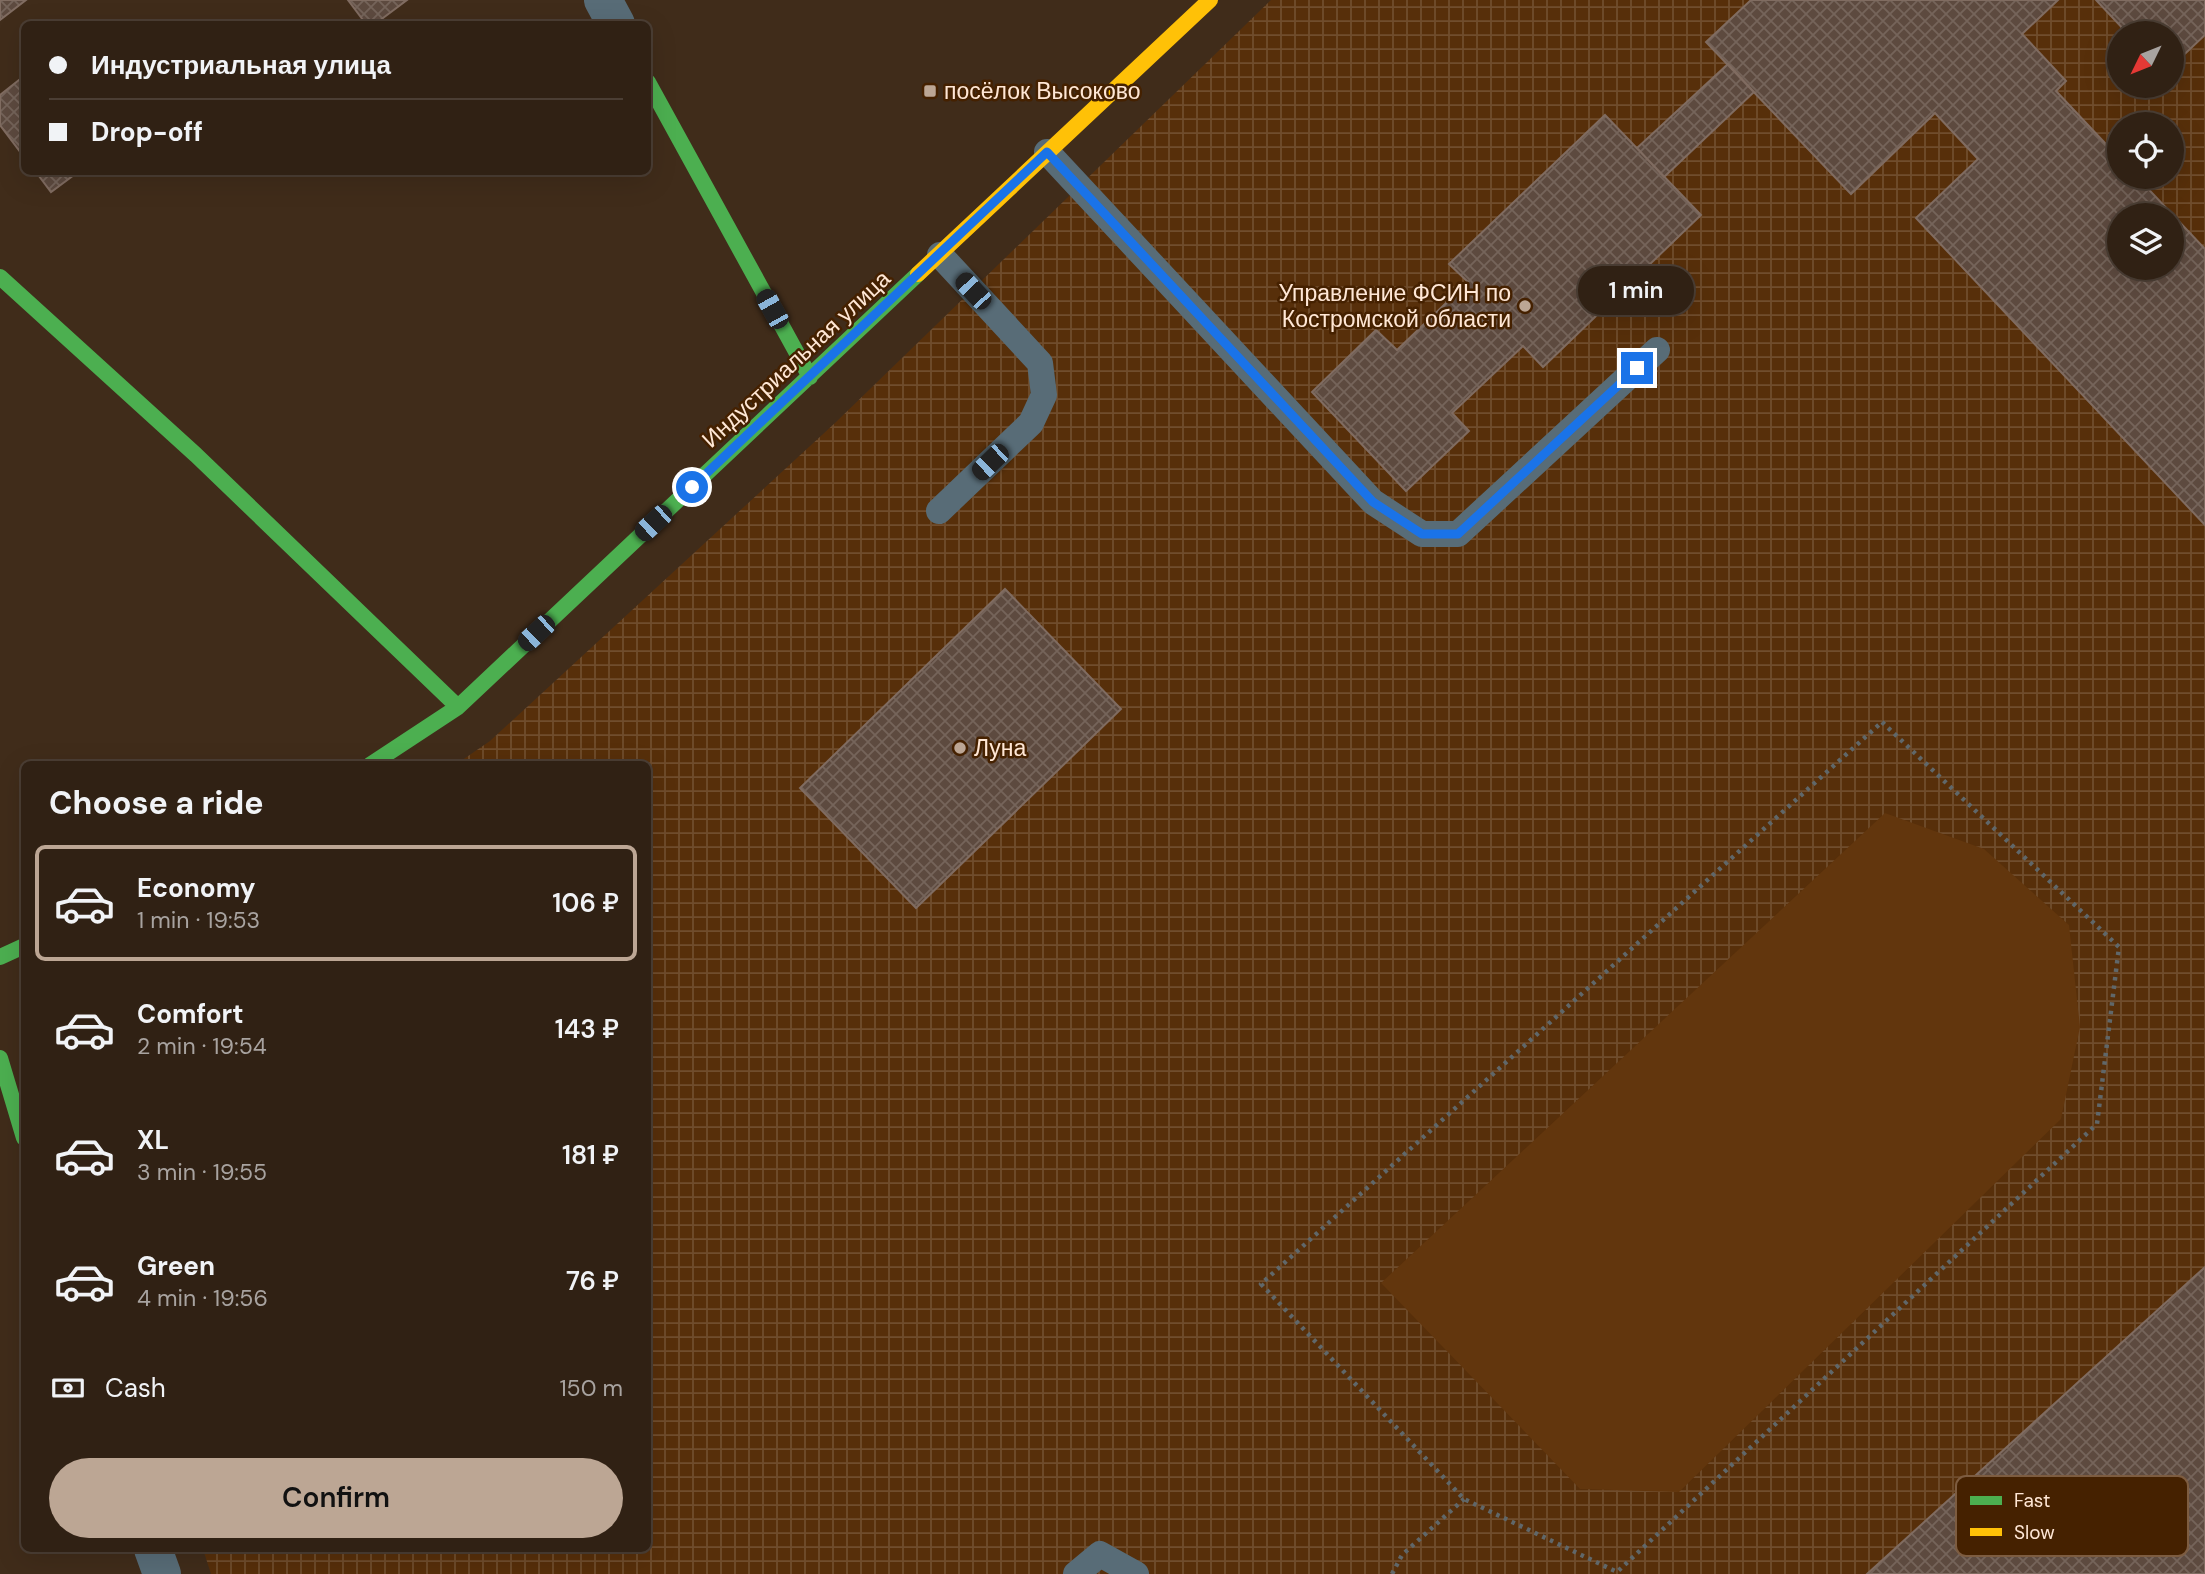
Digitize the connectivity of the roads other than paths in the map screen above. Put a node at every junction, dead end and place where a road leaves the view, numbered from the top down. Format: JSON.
{"nodes":[{"id":1,"x":603,"y":0,"type":"edge"},
{"id":2,"x":1210,"y":0,"type":"edge"},
{"id":3,"x":614,"y":21,"type":"edge"},
{"id":4,"x":651,"y":87,"type":"edge"},
{"id":5,"x":1047,"y":152,"type":"junction"},
{"id":6,"x":940,"y":255,"type":"junction"},
{"id":7,"x":0,"y":277,"type":"edge"},
{"id":8,"x":1657,"y":350,"type":"dead end"},
{"id":9,"x":810,"y":377,"type":"junction"},
{"id":10,"x":939,"y":511,"type":"dead end"},
{"id":11,"x":458,"y":706,"type":"junction"},
{"id":12,"x":376,"y":761,"type":"edge"},
{"id":13,"x":21,"y":947,"type":"edge"},
{"id":14,"x":0,"y":957,"type":"edge"},
{"id":15,"x":0,"y":1058,"type":"edge"},
{"id":16,"x":21,"y":1128,"type":"edge"},
{"id":17,"x":154,"y":1552,"type":"edge"},
{"id":18,"x":162,"y":1574,"type":"edge"},
{"id":19,"x":1076,"y":1574,"type":"edge"},
{"id":20,"x":1136,"y":1574,"type":"edge"}],
"edges":[{"from":1,"to":3,"type":"street"},
{"from":2,"to":5,"type":"main road","name":"Индустриальная улица"},
{"from":4,"to":9,"type":"main road"},
{"from":5,"to":6,"type":"main road","name":"Индустриальная улица"},
{"from":5,"to":8,"type":"lane"},
{"from":6,"to":9,"type":"main road","name":"Индустриальная улица"},
{"from":6,"to":10,"type":"lane"},
{"from":7,"to":11,"type":"main road"},
{"from":9,"to":11,"type":"main road","name":"Индустриальная улица"},
{"from":11,"to":12,"type":"main road","name":"Индустриальная улица"},
{"from":13,"to":14,"type":"main road"},
{"from":15,"to":16,"type":"main road"},
{"from":17,"to":18,"type":"street"},
{"from":19,"to":20,"type":"lane"}]}
